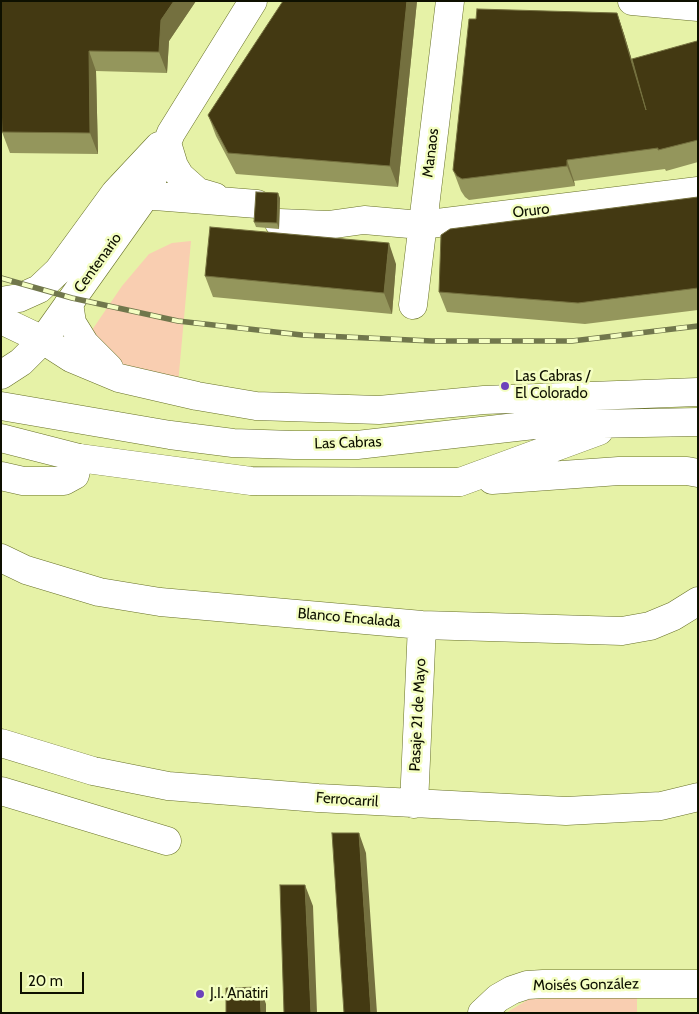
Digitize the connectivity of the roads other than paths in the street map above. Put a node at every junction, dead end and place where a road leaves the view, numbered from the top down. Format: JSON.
{"nodes":[{"id":1,"x":253,"y":1,"type":"edge"},
{"id":2,"x":450,"y":1,"type":"edge"},
{"id":3,"x":632,"y":1,"type":"edge"},
{"id":4,"x":698,"y":7,"type":"edge"},
{"id":5,"x":169,"y":138,"type":"junction"},
{"id":6,"x":698,"y":191,"type":"edge"},
{"id":7,"x":115,"y":194,"type":"junction"},
{"id":8,"x":230,"y":202,"type":"junction"},
{"id":9,"x":140,"y":204,"type":"junction"},
{"id":10,"x":268,"y":213,"type":"junction"},
{"id":11,"x":422,"y":225,"type":"junction"},
{"id":12,"x":1,"y":301,"type":"edge"},
{"id":13,"x":69,"y":303,"type":"junction"},
{"id":14,"x":413,"y":305,"type":"dead end"},
{"id":15,"x":1,"y":320,"type":"edge"},
{"id":16,"x":43,"y":340,"type":"junction"},
{"id":17,"x":1,"y":375,"type":"edge"},
{"id":18,"x":119,"y":378,"type":"junction"},
{"id":19,"x":698,"y":392,"type":"edge"},
{"id":20,"x":1,"y":406,"type":"edge"},
{"id":21,"x":698,"y":422,"type":"edge"},
{"id":22,"x":620,"y":424,"type":"junction"},
{"id":23,"x":1,"y":438,"type":"edge"},
{"id":24,"x":79,"y":458,"type":"junction"},
{"id":25,"x":698,"y":473,"type":"edge"},
{"id":26,"x":1,"y":476,"type":"edge"},
{"id":27,"x":460,"y":482,"type":"junction"},
{"id":28,"x":1,"y":558,"type":"edge"},
{"id":29,"x":698,"y":601,"type":"edge"},
{"id":30,"x":422,"y":625,"type":"junction"},
{"id":31,"x":1,"y":743,"type":"edge"},
{"id":32,"x":1,"y":791,"type":"edge"},
{"id":33,"x":698,"y":797,"type":"edge"},
{"id":34,"x":414,"y":804,"type":"junction"},
{"id":35,"x":167,"y":841,"type":"dead end"},
{"id":36,"x":698,"y":984,"type":"edge"},
{"id":37,"x":482,"y":1013,"type":"edge"}],
"edges":[{"from":1,"to":5,"type":"street","name":"Centenario"},
{"from":2,"to":11,"type":"street","name":"Manaos"},
{"from":3,"to":4,"type":"street"},
{"from":5,"to":7,"type":"street","name":"Centenario"},
{"from":5,"to":8,"type":"street"},
{"from":5,"to":9,"type":"street","name":"Centenario"},
{"from":6,"to":11,"type":"street","name":"Oruro"},
{"from":7,"to":9,"type":"street","name":"Oruro"},
{"from":7,"to":12,"type":"street","name":"Centenario"},
{"from":8,"to":9,"type":"street","name":"Oruro"},
{"from":8,"to":10,"type":"street","name":"Oruro"},
{"from":9,"to":10,"type":"street","name":"Oruro"},
{"from":9,"to":13,"type":"street","name":"Centenario"},
{"from":10,"to":11,"type":"street","name":"Oruro"},
{"from":11,"to":14,"type":"street","name":"Manaos"},
{"from":13,"to":16,"type":"street","name":"Centenario"},
{"from":13,"to":18,"type":"street"},
{"from":15,"to":16,"type":"street"},
{"from":16,"to":17,"type":"street","name":"Centenario"},
{"from":16,"to":18,"type":"street"},
{"from":18,"to":19,"type":"street"},
{"from":20,"to":22,"type":"street","name":"Las Cabras"},
{"from":21,"to":22,"type":"street","name":"Las Cabras"},
{"from":22,"to":27,"type":"street"},
{"from":23,"to":24,"type":"street"},
{"from":24,"to":26,"type":"street"},
{"from":24,"to":27,"type":"street"},
{"from":25,"to":27,"type":"street"},
{"from":28,"to":30,"type":"street","name":"Blanco Encalada"},
{"from":29,"to":30,"type":"street","name":"Blanco Encalada"},
{"from":30,"to":34,"type":"street","name":"Pasaje 21 de Mayo"},
{"from":31,"to":34,"type":"street","name":"Ferrocarril"},
{"from":32,"to":35,"type":"street"},
{"from":33,"to":34,"type":"street","name":"Ferrocarril"},
{"from":36,"to":37,"type":"street","name":"Moisés González"}]}
